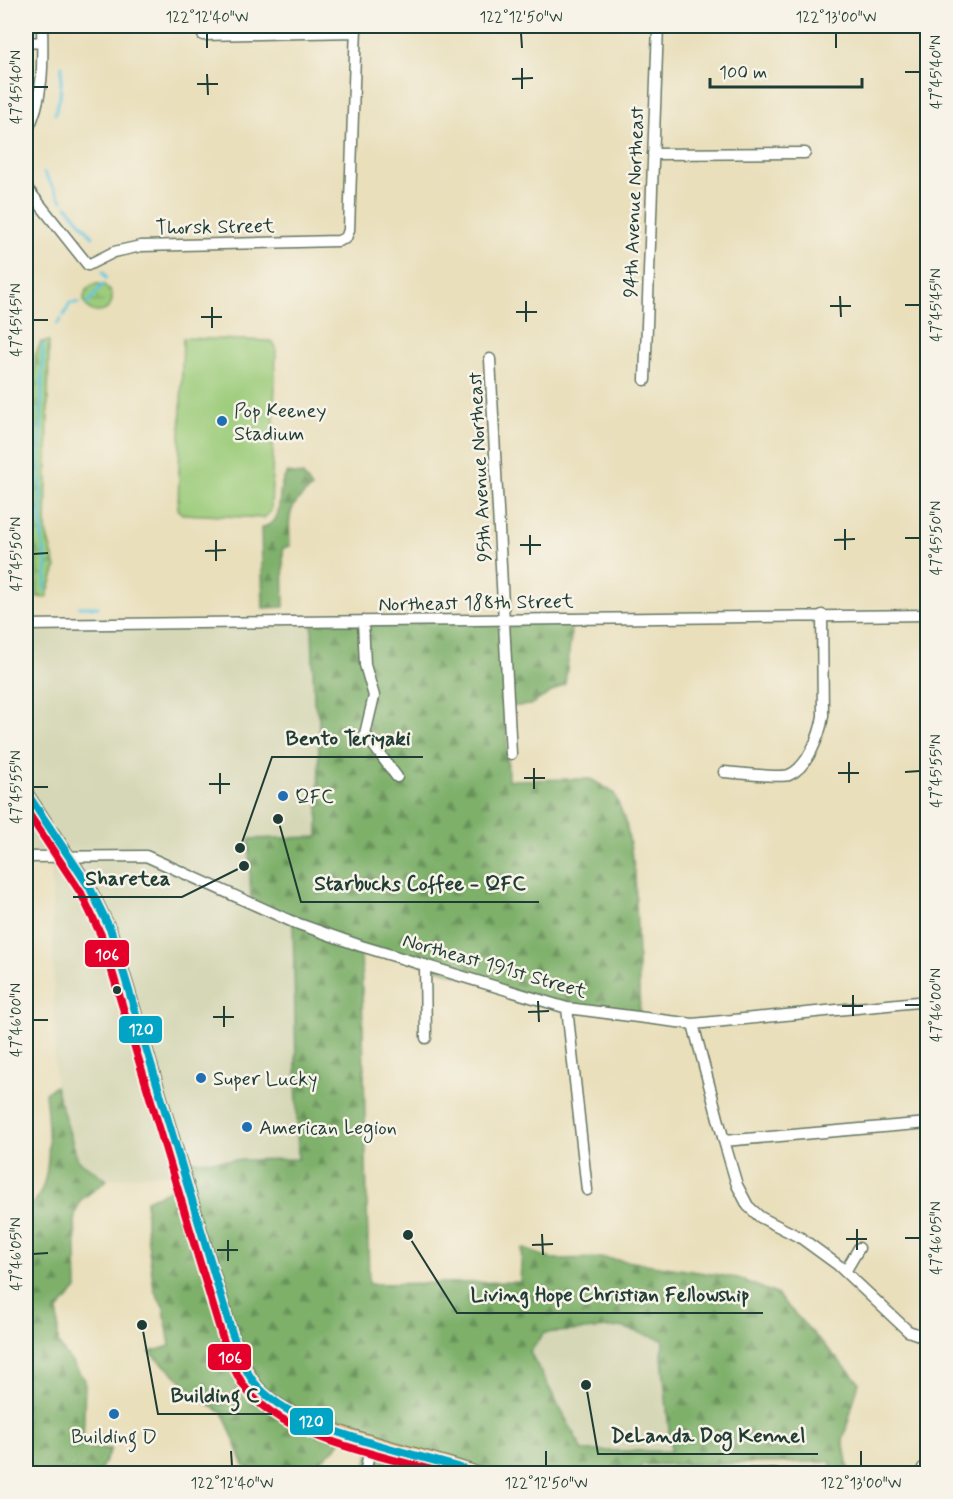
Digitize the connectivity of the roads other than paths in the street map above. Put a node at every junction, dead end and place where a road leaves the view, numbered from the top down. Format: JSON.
{"nodes":[{"id":1,"x":42,"y":26,"type":"edge"},
{"id":2,"x":658,"y":26,"type":"edge"},
{"id":3,"x":356,"y":29,"type":"edge"},
{"id":4,"x":203,"y":35,"type":"dead end"},
{"id":5,"x":42,"y":42,"type":"junction"},
{"id":6,"x":26,"y":43,"type":"edge"},
{"id":7,"x":26,"y":133,"type":"edge"},
{"id":8,"x":805,"y":153,"type":"dead end"},
{"id":9,"x":653,"y":154,"type":"junction"},
{"id":10,"x":26,"y":187,"type":"edge"},
{"id":11,"x":490,"y":359,"type":"dead end"},
{"id":12,"x":645,"y":380,"type":"dead end"},
{"id":13,"x":822,"y":615,"type":"junction"},
{"id":14,"x":927,"y":615,"type":"edge"},
{"id":15,"x":506,"y":620,"type":"junction"},
{"id":16,"x":363,"y":621,"type":"junction"},
{"id":17,"x":26,"y":625,"type":"edge"},
{"id":18,"x":511,"y":754,"type":"dead end"},
{"id":19,"x":724,"y":772,"type":"dead end"},
{"id":20,"x":397,"y":777,"type":"dead end"},
{"id":21,"x":26,"y":792,"type":"edge"},
{"id":22,"x":26,"y":857,"type":"edge"},
{"id":23,"x":70,"y":857,"type":"junction"},
{"id":24,"x":425,"y":965,"type":"junction"},
{"id":25,"x":927,"y":1001,"type":"edge"},
{"id":26,"x":567,"y":1008,"type":"junction"},
{"id":27,"x":693,"y":1024,"type":"junction"},
{"id":28,"x":426,"y":1038,"type":"dead end"},
{"id":29,"x":927,"y":1123,"type":"edge"},
{"id":30,"x":724,"y":1142,"type":"junction"},
{"id":31,"x":586,"y":1190,"type":"dead end"},
{"id":32,"x":859,"y":1248,"type":"dead end"},
{"id":33,"x":845,"y":1272,"type":"junction"},
{"id":34,"x":927,"y":1338,"type":"edge"},
{"id":35,"x":371,"y":1442,"type":"junction"},
{"id":36,"x":365,"y":1473,"type":"edge"},
{"id":37,"x":480,"y":1473,"type":"edge"},
{"id":38,"x":749,"y":1473,"type":"edge"},
{"id":39,"x":755,"y":1473,"type":"edge"},
{"id":40,"x":777,"y":1473,"type":"edge"}],
"edges":[{"from":1,"to":5,"type":"street"},
{"from":2,"to":9,"type":"street","name":"94th Avenue Northeast"},
{"from":3,"to":4,"type":"street"},
{"from":3,"to":10,"type":"street","name":"Thorsk Street"},
{"from":5,"to":6,"type":"street"},
{"from":5,"to":7,"type":"street"},
{"from":8,"to":9,"type":"street"},
{"from":9,"to":12,"type":"street","name":"94th Avenue Northeast"},
{"from":11,"to":15,"type":"street","name":"95th Avenue Northeast"},
{"from":13,"to":14,"type":"street","name":"Northeast 188th Street"},
{"from":13,"to":15,"type":"street","name":"Northeast 188th Street"},
{"from":13,"to":19,"type":"street"},
{"from":15,"to":16,"type":"street","name":"Northeast 188th Street"},
{"from":15,"to":18,"type":"street","name":"95th Avenue Northeast"},
{"from":16,"to":17,"type":"street","name":"Northeast 188th Street"},
{"from":16,"to":20,"type":"street"},
{"from":21,"to":23,"type":"main road"},
{"from":22,"to":23,"type":"street","name":"Northeast 191st Street"},
{"from":23,"to":24,"type":"street","name":"Northeast 191st Street"},
{"from":23,"to":35,"type":"main road"},
{"from":24,"to":26,"type":"street","name":"Northeast 191st Street"},
{"from":24,"to":28,"type":"street"},
{"from":25,"to":27,"type":"street","name":"Northeast 191st Street"},
{"from":26,"to":27,"type":"street","name":"Northeast 191st Street"},
{"from":26,"to":31,"type":"street"},
{"from":27,"to":30,"type":"street"},
{"from":29,"to":30,"type":"street"},
{"from":30,"to":33,"type":"street"},
{"from":32,"to":33,"type":"street"},
{"from":33,"to":34,"type":"street"},
{"from":35,"to":36,"type":"street"},
{"from":35,"to":37,"type":"main road"},
{"from":38,"to":39,"type":"street"},
{"from":39,"to":40,"type":"street"}]}
